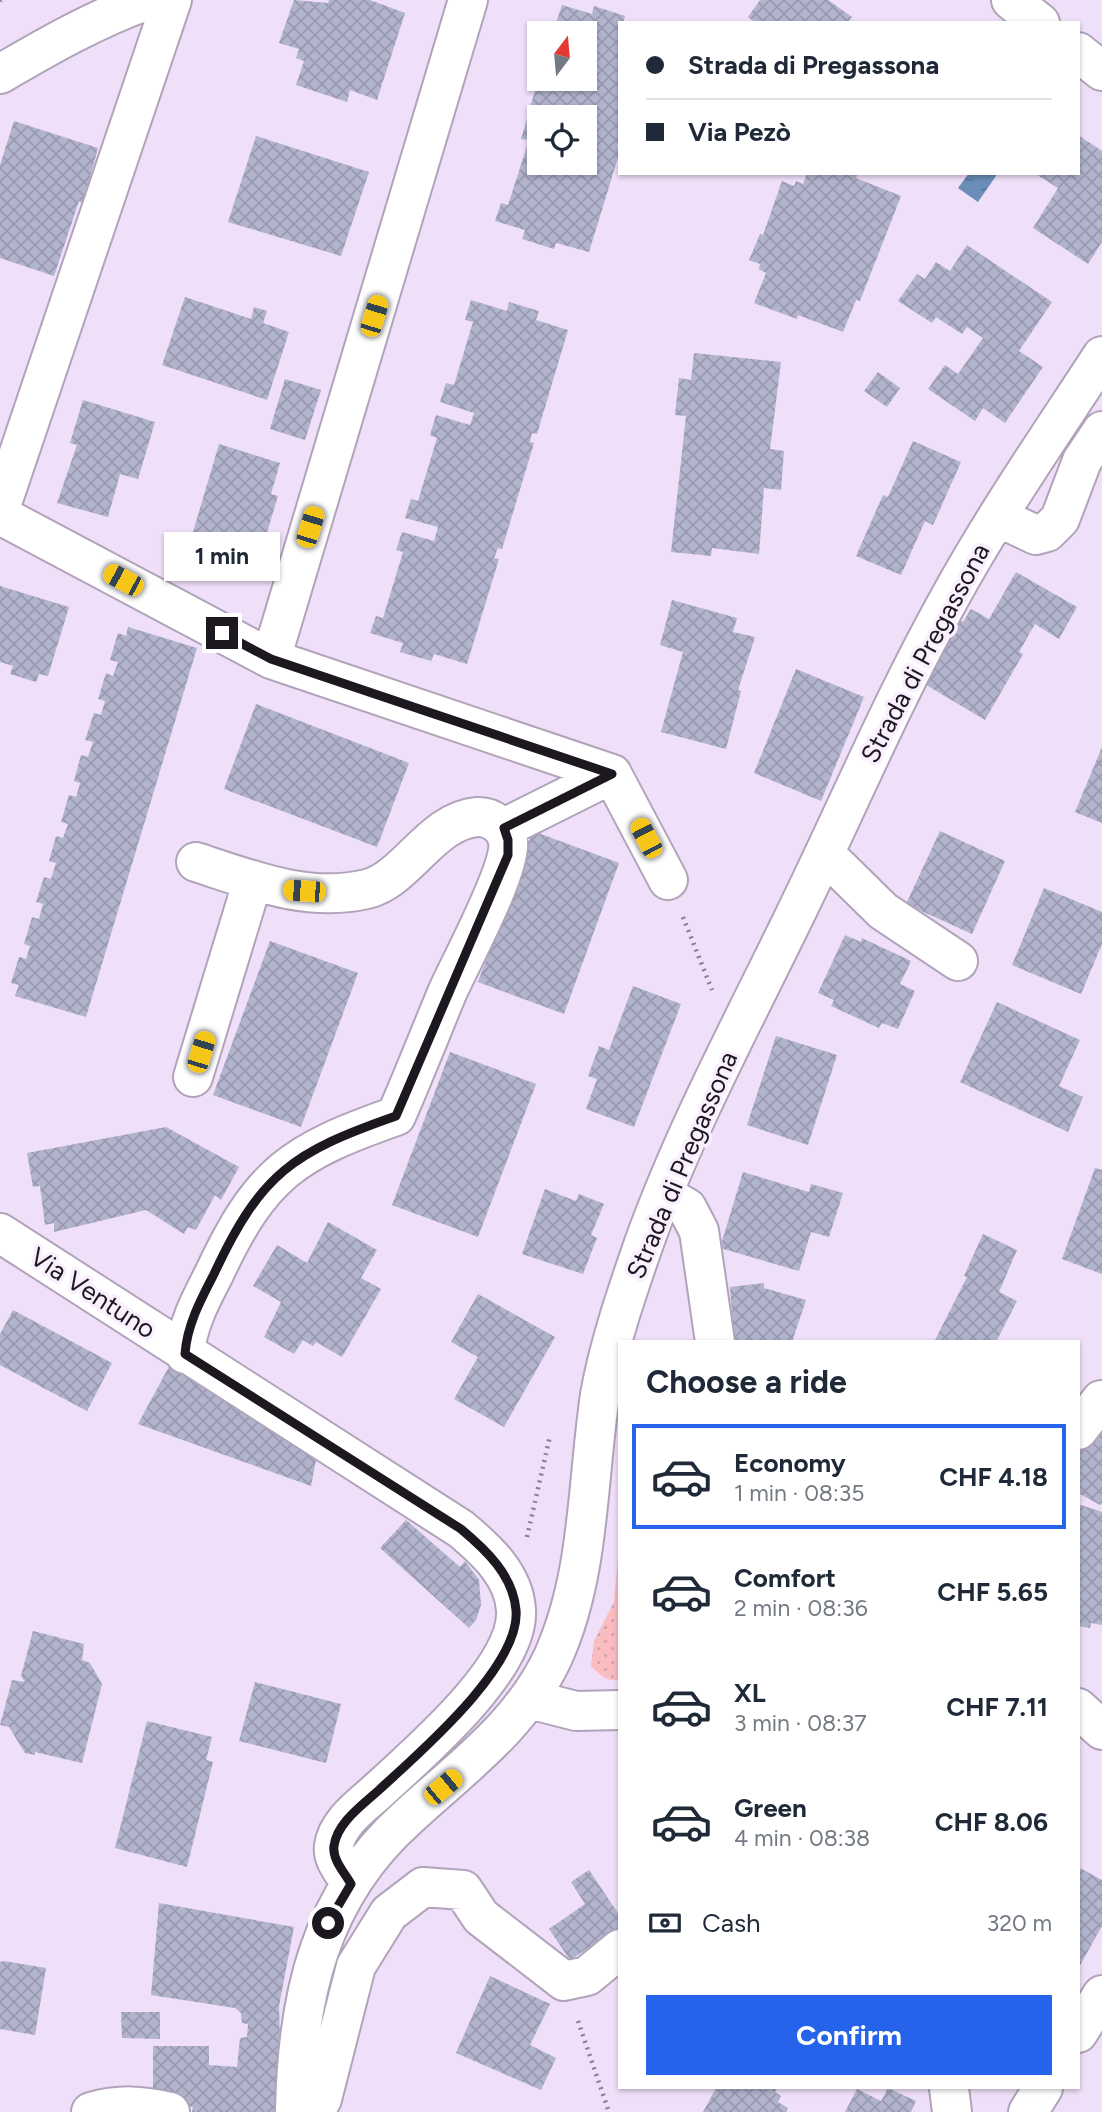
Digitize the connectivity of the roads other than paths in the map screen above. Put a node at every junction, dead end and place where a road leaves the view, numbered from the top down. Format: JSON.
{"nodes":[{"id":1,"x":148,"y":0,"type":"edge"},
{"id":2,"x":172,"y":0,"type":"edge"},
{"id":3,"x":468,"y":0,"type":"edge"},
{"id":4,"x":1011,"y":0,"type":"edge"},
{"id":5,"x":1037,"y":21,"type":"edge"},
{"id":6,"x":1080,"y":54,"type":"edge"},
{"id":7,"x":1102,"y":71,"type":"edge"},
{"id":8,"x":0,"y":74,"type":"edge"},
{"id":9,"x":1102,"y":356,"type":"edge"},
{"id":10,"x":1102,"y":431,"type":"edge"},
{"id":11,"x":0,"y":509,"type":"edge"},
{"id":12,"x":0,"y":515,"type":"edge"},
{"id":13,"x":998,"y":517,"type":"junction"},
{"id":14,"x":271,"y":659,"type":"junction"},
{"id":15,"x":612,"y":774,"type":"junction"},
{"id":16,"x":504,"y":828,"type":"junction"},
{"id":17,"x":825,"y":854,"type":"junction"},
{"id":18,"x":196,"y":863,"type":"dead end"},
{"id":19,"x":253,"y":880,"type":"junction"},
{"id":20,"x":668,"y":880,"type":"road end"},
{"id":21,"x":958,"y":961,"type":"dead end"},
{"id":22,"x":193,"y":1077,"type":"dead end"},
{"id":23,"x":663,"y":1194,"type":"junction"},
{"id":24,"x":0,"y":1233,"type":"edge"},
{"id":25,"x":715,"y":1340,"type":"edge"},
{"id":26,"x":185,"y":1354,"type":"junction"},
{"id":27,"x":1101,"y":1400,"type":"edge"},
{"id":28,"x":1080,"y":1427,"type":"edge"},
{"id":29,"x":529,"y":1699,"type":"junction"},
{"id":30,"x":618,"y":1710,"type":"edge"},
{"id":31,"x":1080,"y":1710,"type":"edge"},
{"id":32,"x":1102,"y":1730,"type":"edge"},
{"id":33,"x":351,"y":1884,"type":"junction"},
{"id":34,"x":618,"y":1951,"type":"edge"},
{"id":35,"x":1102,"y":1995,"type":"edge"},
{"id":36,"x":1080,"y":2030,"type":"edge"},
{"id":37,"x":949,"y":2089,"type":"edge"},
{"id":38,"x":1042,"y":2089,"type":"edge"},
{"id":39,"x":91,"y":2112,"type":"edge"},
{"id":40,"x":170,"y":2112,"type":"edge"},
{"id":41,"x":295,"y":2112,"type":"edge"},
{"id":42,"x":315,"y":2112,"type":"edge"},
{"id":43,"x":952,"y":2112,"type":"edge"},
{"id":44,"x":1028,"y":2112,"type":"edge"}],
"edges":[{"from":1,"to":8,"type":"street"},
{"from":2,"to":11,"type":"street"},
{"from":3,"to":14,"type":"street"},
{"from":4,"to":5,"type":"street"},
{"from":6,"to":7,"type":"street"},
{"from":9,"to":13,"type":"street","name":"Strada di Pregassona"},
{"from":10,"to":13,"type":"street","name":"Strada di Pregassona"},
{"from":12,"to":14,"type":"street"},
{"from":13,"to":17,"type":"street","name":"Strada di Pregassona"},
{"from":14,"to":15,"type":"street"},
{"from":15,"to":16,"type":"street"},
{"from":15,"to":20,"type":"street"},
{"from":16,"to":19,"type":"street"},
{"from":16,"to":26,"type":"street","name":"Via Ventuno"},
{"from":17,"to":21,"type":"street"},
{"from":17,"to":23,"type":"street","name":"Strada di Pregassona"},
{"from":18,"to":19,"type":"street"},
{"from":19,"to":22,"type":"street"},
{"from":23,"to":25,"type":"street"},
{"from":23,"to":29,"type":"street","name":"Strada di Pregassona"},
{"from":24,"to":26,"type":"street","name":"Via Ventuno"},
{"from":26,"to":33,"type":"street","name":"Via Ventuno"},
{"from":27,"to":28,"type":"street"},
{"from":29,"to":30,"type":"street"},
{"from":29,"to":33,"type":"street","name":"Strada di Pregassona"},
{"from":31,"to":32,"type":"street"},
{"from":33,"to":41,"type":"street","name":"Strada di Pregassona"},
{"from":34,"to":42,"type":"street"},
{"from":35,"to":36,"type":"street"},
{"from":37,"to":43,"type":"street"},
{"from":38,"to":44,"type":"street"},
{"from":39,"to":40,"type":"street"}]}
